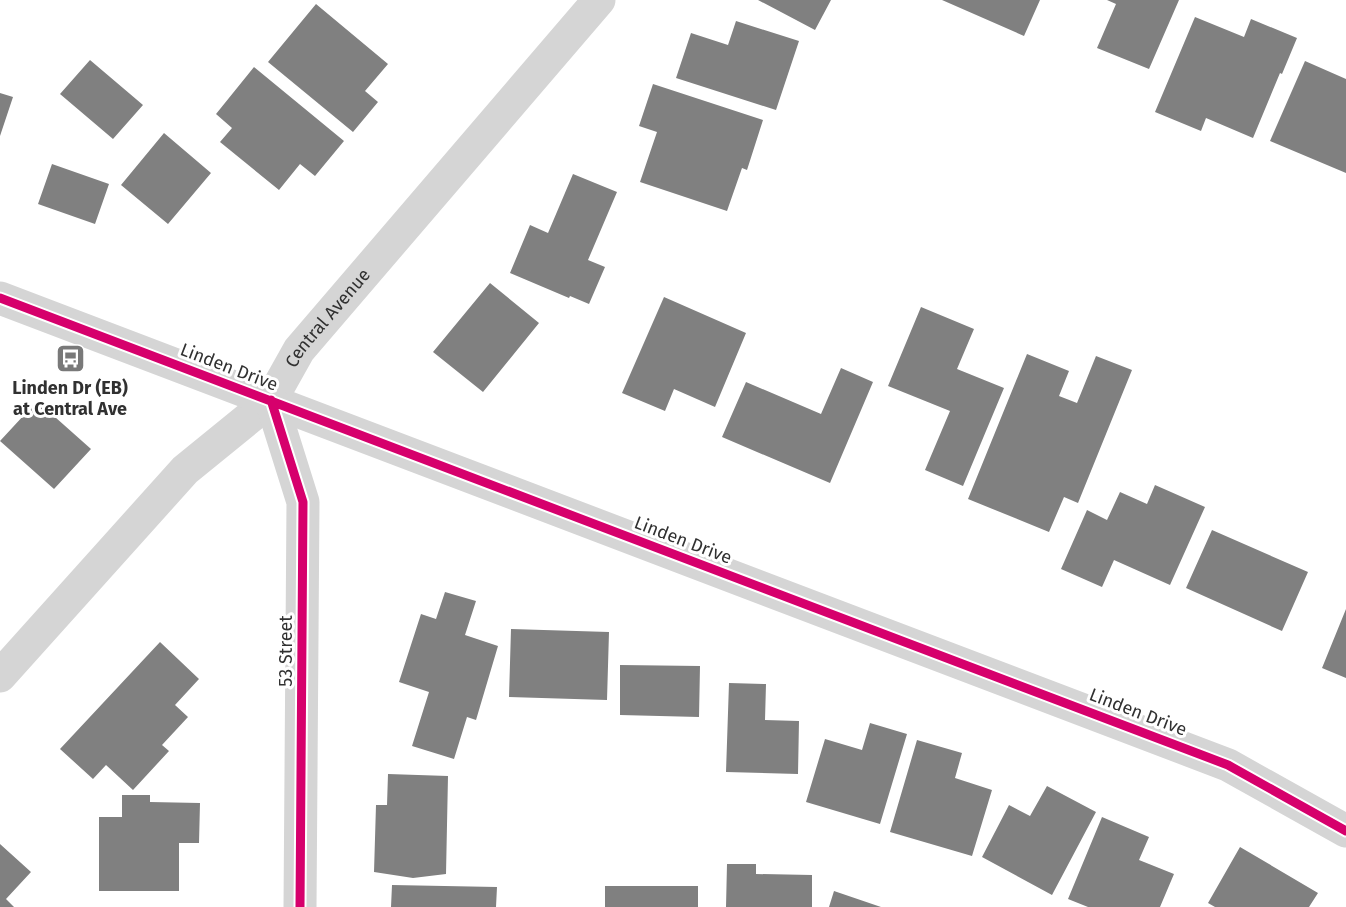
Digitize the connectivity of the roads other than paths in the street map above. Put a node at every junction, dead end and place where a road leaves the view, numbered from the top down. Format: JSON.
{"nodes":[{"id":1,"x":599,"y":0,"type":"edge"},
{"id":2,"x":0,"y":298,"type":"edge"},
{"id":3,"x":271,"y":400,"type":"junction"},
{"id":4,"x":0,"y":676,"type":"edge"},
{"id":5,"x":1346,"y":831,"type":"edge"},
{"id":6,"x":300,"y":907,"type":"edge"}],
"edges":[{"from":1,"to":3,"type":"street","name":"Central Avenue"},
{"from":2,"to":3,"type":"street","name":"Linden Drive"},
{"from":3,"to":4,"type":"street","name":"Central Avenue"},
{"from":3,"to":5,"type":"street","name":"Linden Drive"},
{"from":3,"to":6,"type":"street","name":"53 Street"}]}
